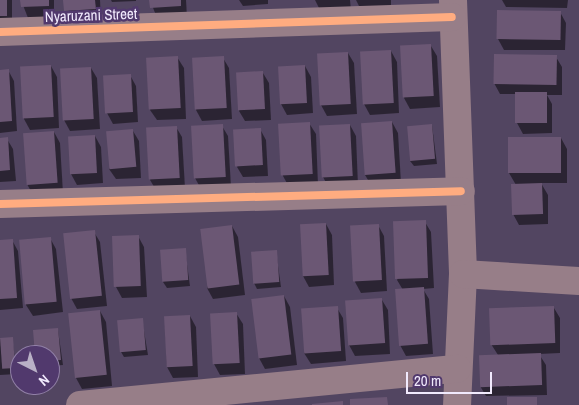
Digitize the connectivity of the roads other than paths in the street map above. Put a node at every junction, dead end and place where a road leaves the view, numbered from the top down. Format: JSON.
{"nodes":[{"id":1,"x":453,"y":9,"type":"edge"},
{"id":2,"x":0,"y":32,"type":"edge"},
{"id":3,"x":461,"y":190,"type":"junction"},
{"id":4,"x":0,"y":204,"type":"edge"},
{"id":5,"x":463,"y":274,"type":"junction"},
{"id":6,"x":579,"y":281,"type":"edge"},
{"id":7,"x":457,"y":369,"type":"junction"},
{"id":8,"x":80,"y":405,"type":"edge"},
{"id":9,"x":457,"y":405,"type":"edge"}],
"edges":[{"from":1,"to":2,"type":"street","name":"Nyaruzani Street"},
{"from":1,"to":3,"type":"street"},
{"from":3,"to":4,"type":"street"},
{"from":3,"to":5,"type":"street"},
{"from":5,"to":6,"type":"street"},
{"from":5,"to":7,"type":"street"},
{"from":7,"to":8,"type":"street"},
{"from":7,"to":9,"type":"street"}]}
